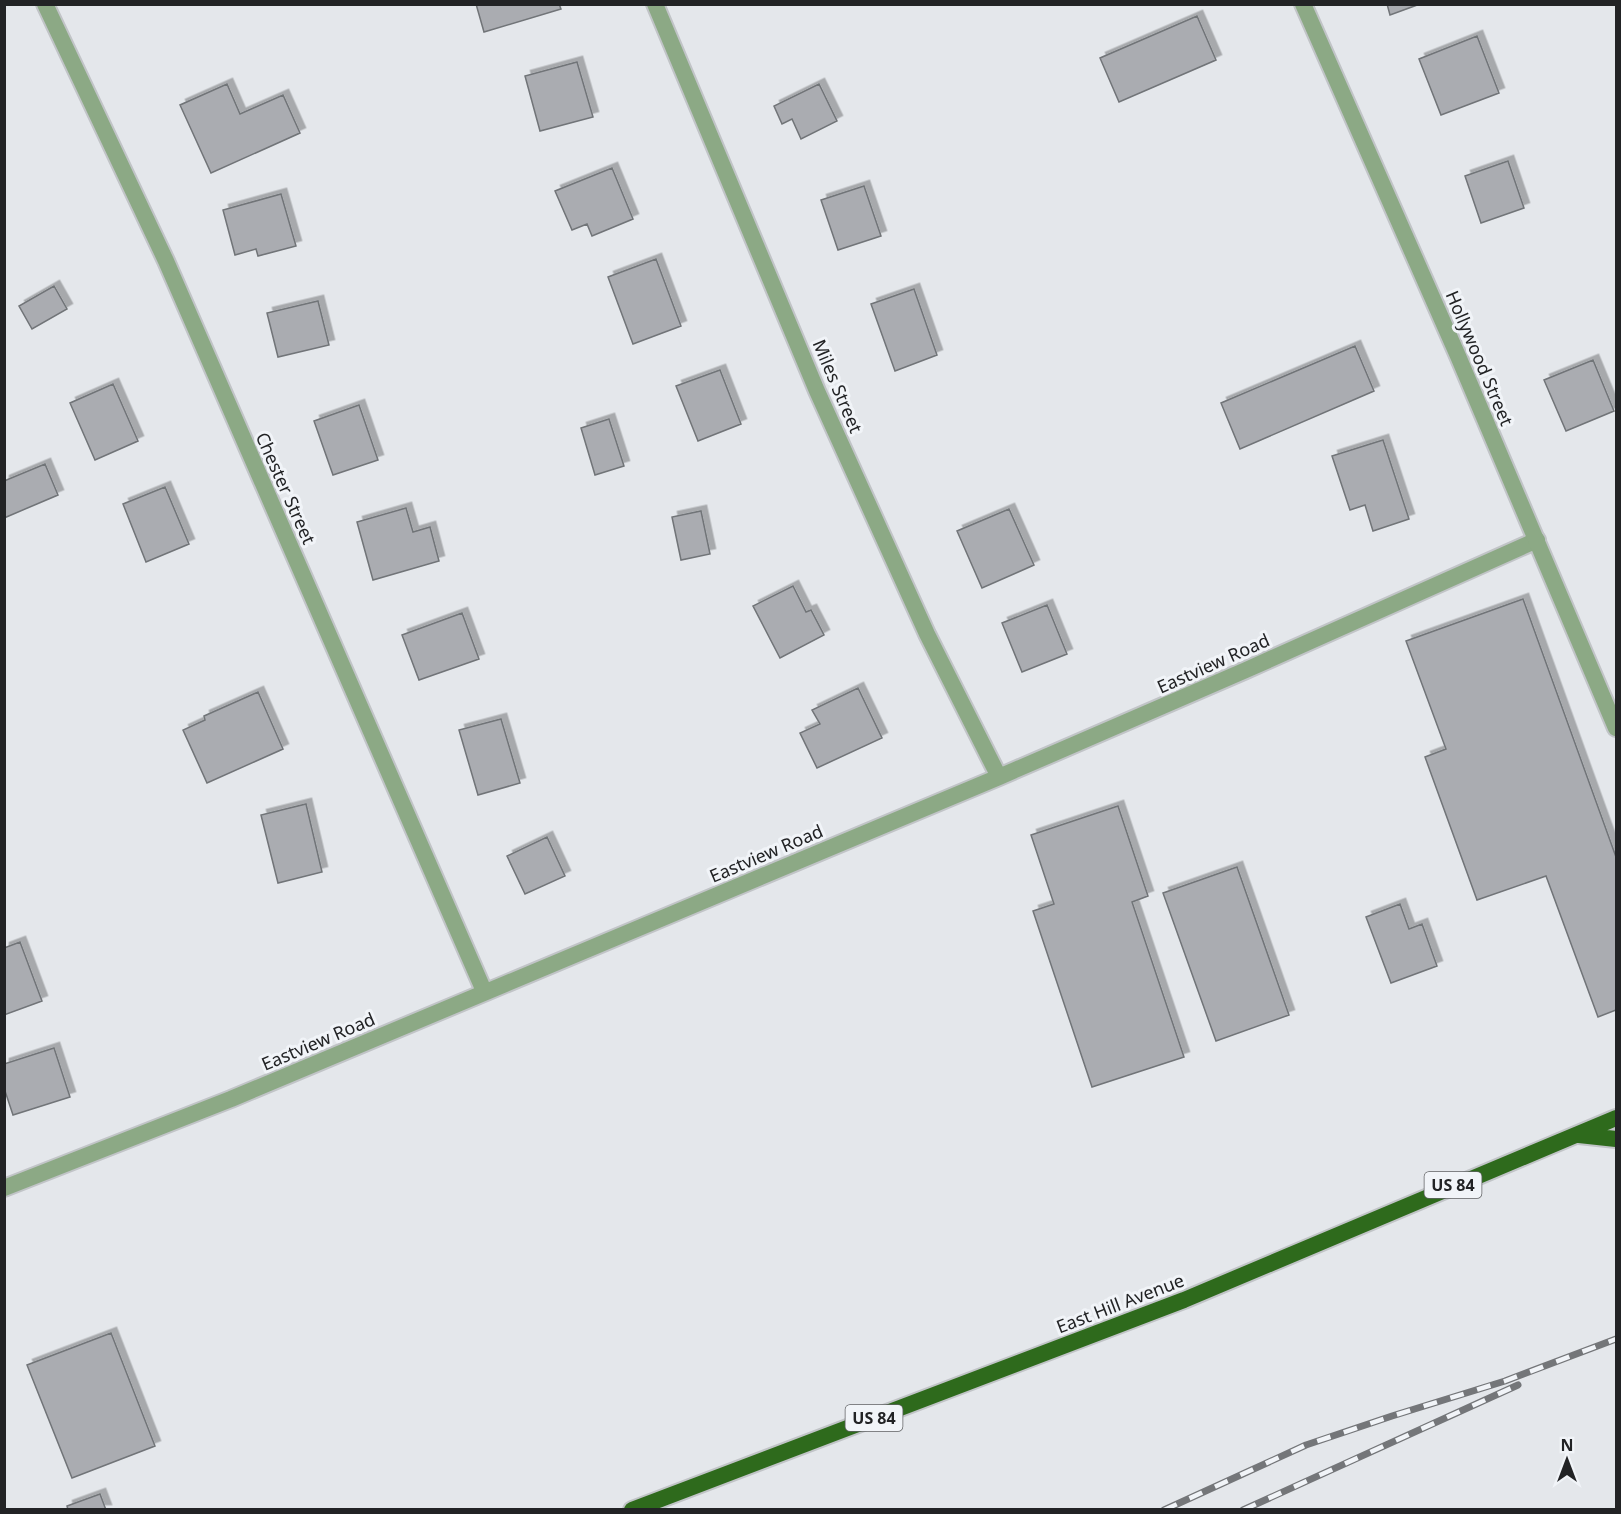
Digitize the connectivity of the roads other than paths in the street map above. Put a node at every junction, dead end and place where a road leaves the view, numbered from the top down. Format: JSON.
{"nodes":[{"id":1,"x":45,"y":4,"type":"edge"},
{"id":2,"x":655,"y":4,"type":"edge"},
{"id":3,"x":1304,"y":4,"type":"edge"},
{"id":4,"x":1537,"y":540,"type":"junction"},
{"id":5,"x":1617,"y":728,"type":"edge"},
{"id":6,"x":999,"y":777,"type":"junction"},
{"id":7,"x":484,"y":991,"type":"junction"},
{"id":8,"x":1617,"y":1118,"type":"edge"},
{"id":9,"x":1575,"y":1135,"type":"junction"},
{"id":10,"x":1617,"y":1139,"type":"edge"},
{"id":11,"x":4,"y":1188,"type":"edge"},
{"id":12,"x":632,"y":1509,"type":"edge"}],
"edges":[{"from":1,"to":7,"type":"street","name":"Chester Street"},
{"from":2,"to":6,"type":"street","name":"Miles Street"},
{"from":3,"to":4,"type":"street","name":"Hollywood Street"},
{"from":4,"to":5,"type":"street","name":"Hollywood Street"},
{"from":4,"to":6,"type":"street","name":"Eastview Road"},
{"from":6,"to":7,"type":"street","name":"Eastview Road"},
{"from":7,"to":11,"type":"street","name":"Eastview Road"},
{"from":8,"to":9,"type":"highway","name":"East Hill Avenue","number":"US 84"},
{"from":9,"to":10,"type":"highway"},
{"from":9,"to":12,"type":"highway","name":"East Hill Avenue","number":"US 84"}]}
